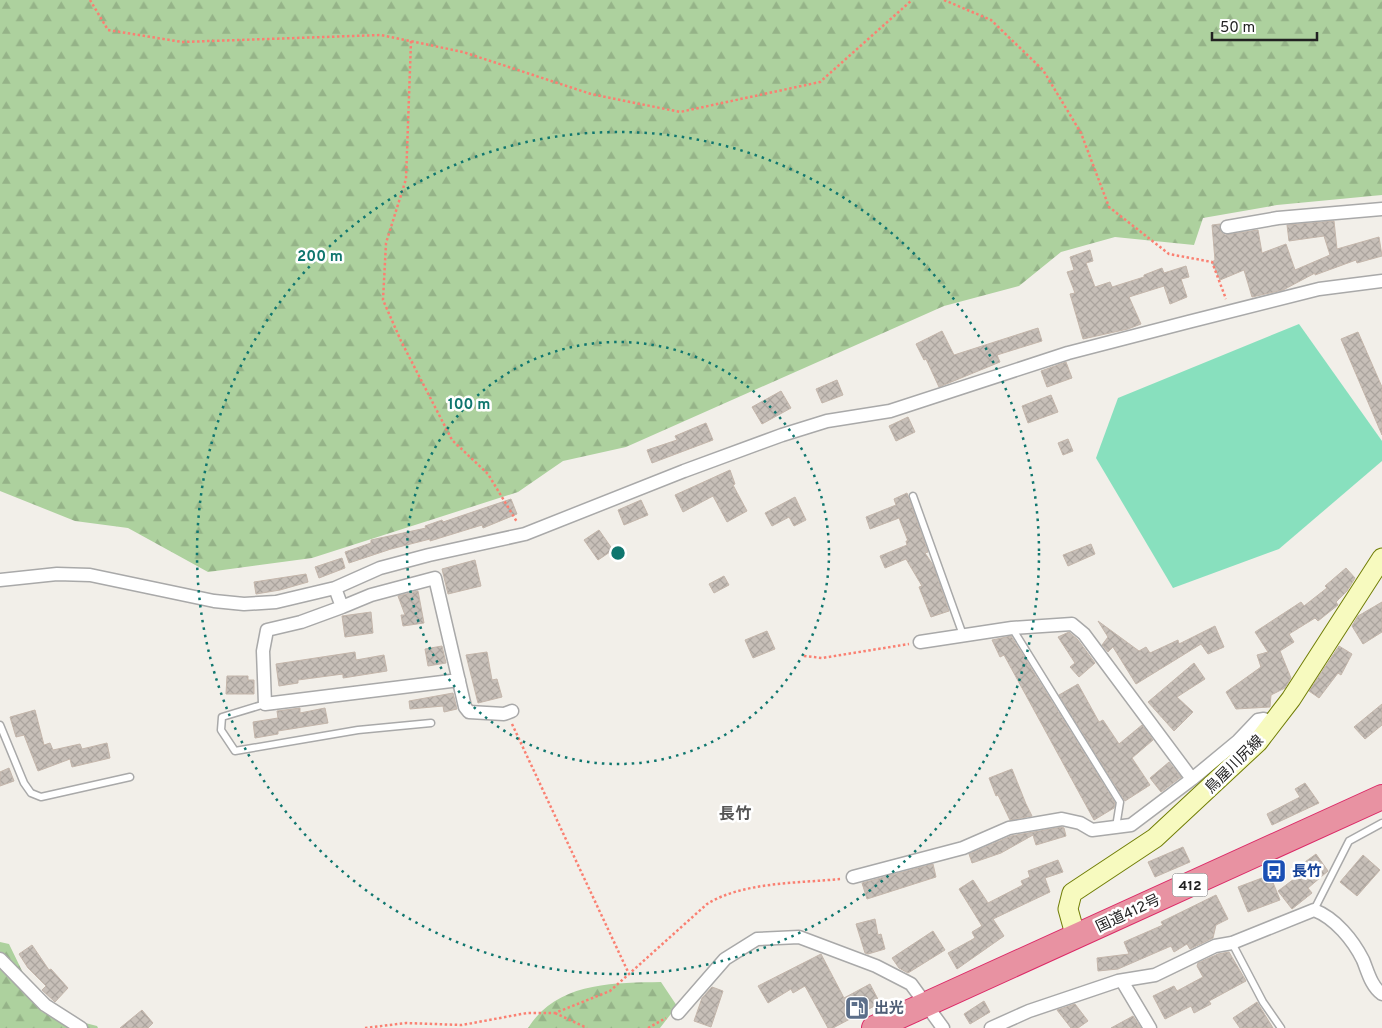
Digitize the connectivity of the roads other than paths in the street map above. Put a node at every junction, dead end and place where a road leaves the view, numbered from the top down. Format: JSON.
{"nodes":[{"id":1,"x":1382,"y":208,"type":"edge"},
{"id":2,"x":1226,"y":227,"type":"dead end"},
{"id":3,"x":1382,"y":281,"type":"edge"},
{"id":4,"x":914,"y":496,"type":"dead end"},
{"id":5,"x":1382,"y":558,"type":"edge"},
{"id":6,"x":0,"y":580,"type":"edge"},
{"id":7,"x":335,"y":588,"type":"junction"},
{"id":8,"x":342,"y":606,"type":"junction"},
{"id":9,"x":1012,"y":628,"type":"junction"},
{"id":10,"x":963,"y":635,"type":"junction"},
{"id":11,"x":920,"y":642,"type":"road end"},
{"id":12,"x":458,"y":680,"type":"junction"},
{"id":13,"x":265,"y":704,"type":"junction"},
{"id":14,"x":510,"y":712,"type":"road end"},
{"id":15,"x":1274,"y":722,"type":"junction"},
{"id":16,"x":431,"y":723,"type":"dead end"},
{"id":17,"x":0,"y":725,"type":"edge"},
{"id":18,"x":130,"y":777,"type":"dead end"},
{"id":19,"x":1192,"y":779,"type":"junction"},
{"id":20,"x":1382,"y":798,"type":"edge"},
{"id":21,"x":1382,"y":823,"type":"edge"},
{"id":22,"x":1116,"y":827,"type":"junction"},
{"id":23,"x":853,"y":877,"type":"road end"},
{"id":24,"x":1314,"y":910,"type":"junction"},
{"id":25,"x":1076,"y":938,"type":"junction"},
{"id":26,"x":1232,"y":942,"type":"junction"},
{"id":27,"x":0,"y":959,"type":"edge"},
{"id":28,"x":1122,"y":981,"type":"junction"},
{"id":29,"x":1382,"y":994,"type":"edge"},
{"id":30,"x":926,"y":1003,"type":"junction"},
{"id":31,"x":678,"y":1012,"type":"road end"},
{"id":32,"x":997,"y":1027,"type":"edge"},
{"id":33,"x":82,"y":1028,"type":"edge"},
{"id":34,"x":874,"y":1028,"type":"edge"},
{"id":35,"x":943,"y":1028,"type":"edge"},
{"id":36,"x":1150,"y":1028,"type":"edge"},
{"id":37,"x":1280,"y":1028,"type":"edge"}],
"edges":[{"from":1,"to":2,"type":"street"},
{"from":3,"to":7,"type":"street"},
{"from":4,"to":10,"type":"lane"},
{"from":5,"to":15,"type":"main road","name":"鳥屋川尻線"},
{"from":6,"to":7,"type":"street"},
{"from":7,"to":8,"type":"street"},
{"from":8,"to":12,"type":"street"},
{"from":8,"to":13,"type":"street"},
{"from":9,"to":10,"type":"street"},
{"from":9,"to":19,"type":"street"},
{"from":9,"to":22,"type":"lane"},
{"from":10,"to":11,"type":"street"},
{"from":12,"to":13,"type":"street"},
{"from":12,"to":14,"type":"street"},
{"from":13,"to":16,"type":"lane"},
{"from":15,"to":19,"type":"street"},
{"from":15,"to":25,"type":"main road","name":"鳥屋川尻線"},
{"from":17,"to":18,"type":"lane"},
{"from":19,"to":22,"type":"street"},
{"from":20,"to":25,"type":"highway","name":"国道412号","number":"412"},
{"from":21,"to":24,"type":"lane"},
{"from":22,"to":23,"type":"street"},
{"from":24,"to":26,"type":"street"},
{"from":24,"to":29,"type":"street"},
{"from":25,"to":30,"type":"highway","name":"国道412号","number":"412"},
{"from":26,"to":28,"type":"street"},
{"from":26,"to":37,"type":"lane"},
{"from":27,"to":33,"type":"street"},
{"from":28,"to":32,"type":"street"},
{"from":28,"to":36,"type":"street"},
{"from":30,"to":31,"type":"street"},
{"from":30,"to":34,"type":"highway","name":"国道412号","number":"412"},
{"from":30,"to":35,"type":"street"}]}
